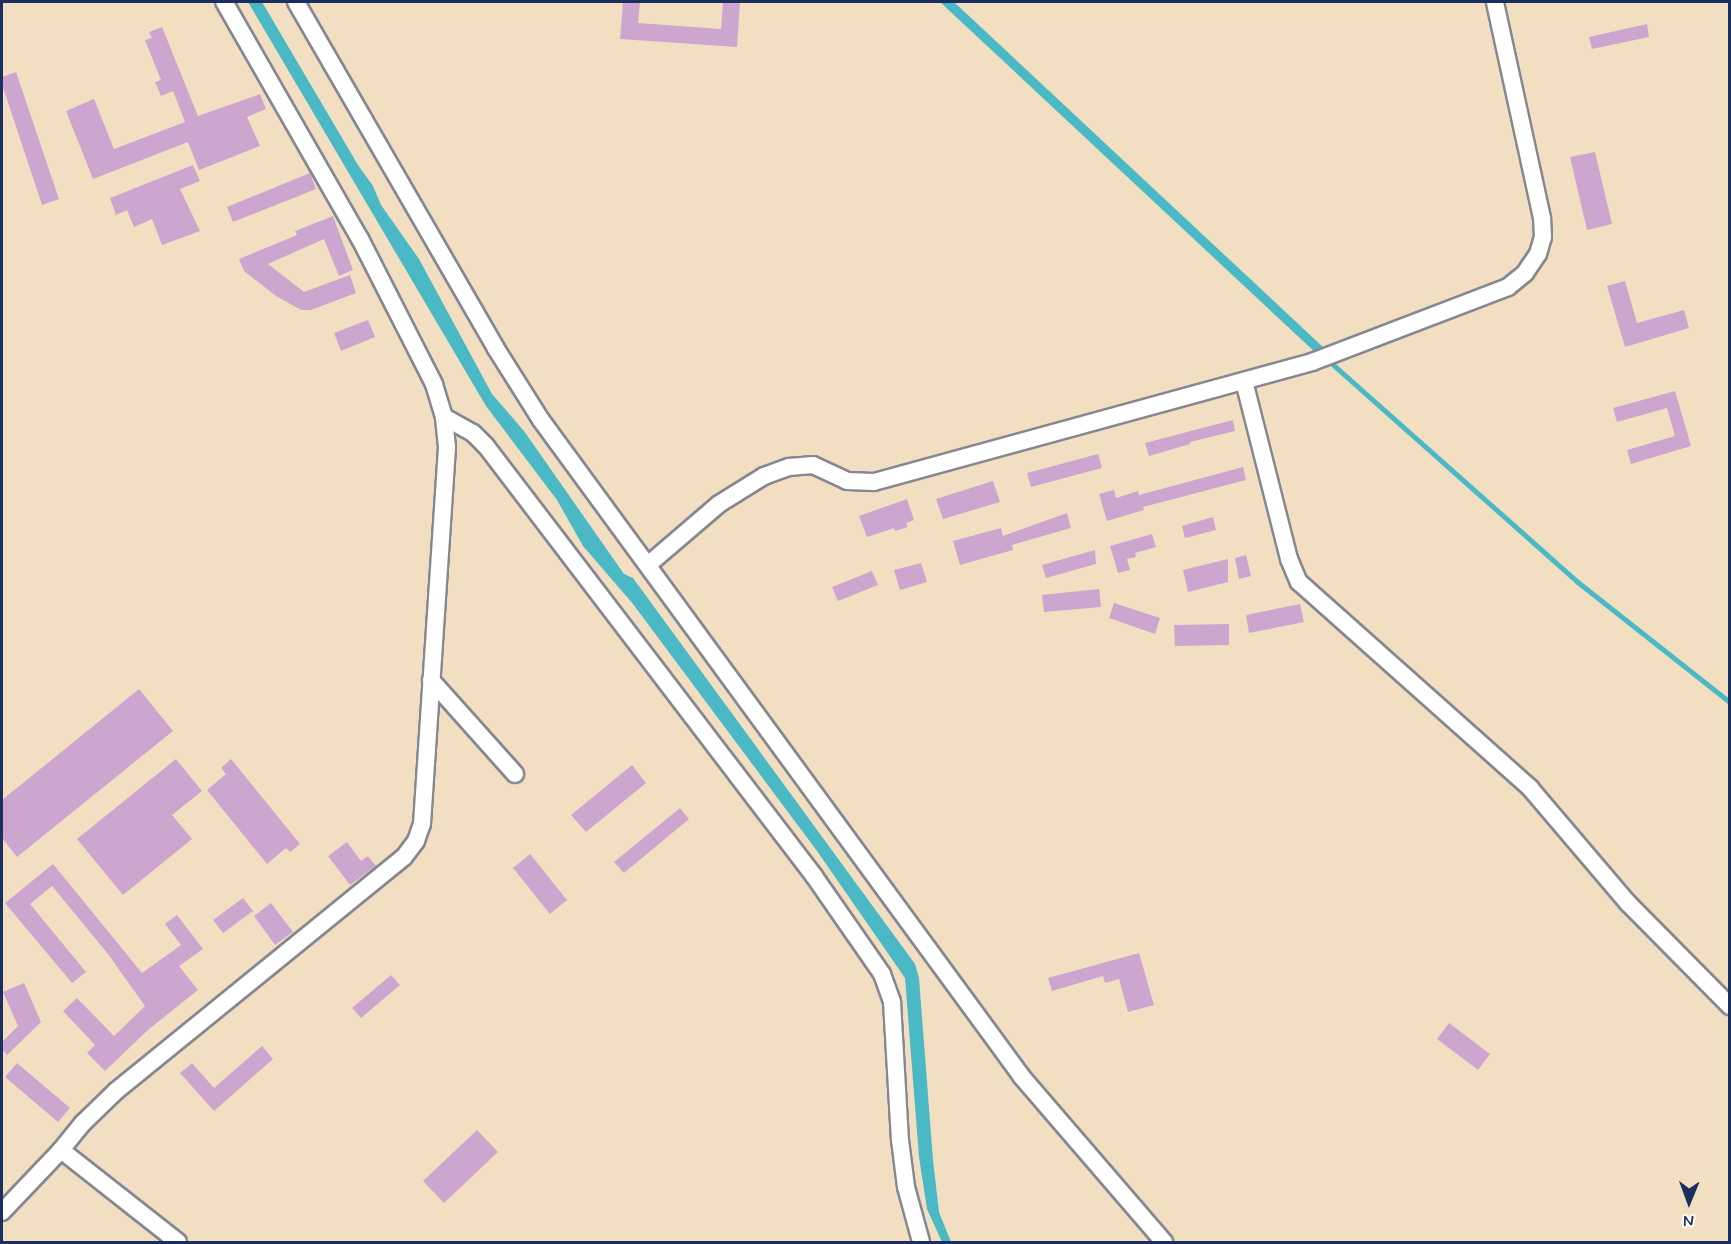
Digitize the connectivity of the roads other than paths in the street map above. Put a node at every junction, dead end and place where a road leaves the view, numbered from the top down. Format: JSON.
{"nodes":[{"id":1,"x":224,"y":2,"type":"edge"},
{"id":2,"x":296,"y":2,"type":"edge"},
{"id":3,"x":1495,"y":2,"type":"edge"},
{"id":4,"x":1244,"y":381,"type":"junction"},
{"id":5,"x":444,"y":417,"type":"junction"},
{"id":6,"x":649,"y":564,"type":"junction"},
{"id":7,"x":431,"y":680,"type":"junction"},
{"id":8,"x":514,"y":774,"type":"dead end"},
{"id":9,"x":1730,"y":1006,"type":"edge"},
{"id":10,"x":61,"y":1150,"type":"junction"},
{"id":11,"x":2,"y":1212,"type":"edge"},
{"id":12,"x":178,"y":1242,"type":"edge"},
{"id":13,"x":921,"y":1242,"type":"edge"},
{"id":14,"x":1164,"y":1242,"type":"edge"}],
"edges":[{"from":1,"to":5,"type":"street"},
{"from":2,"to":6,"type":"street"},
{"from":3,"to":4,"type":"street"},
{"from":4,"to":6,"type":"street"},
{"from":4,"to":9,"type":"street"},
{"from":5,"to":7,"type":"street"},
{"from":5,"to":13,"type":"street"},
{"from":6,"to":14,"type":"street"},
{"from":7,"to":8,"type":"street"},
{"from":7,"to":10,"type":"street"},
{"from":10,"to":11,"type":"street"},
{"from":10,"to":12,"type":"street"}]}
